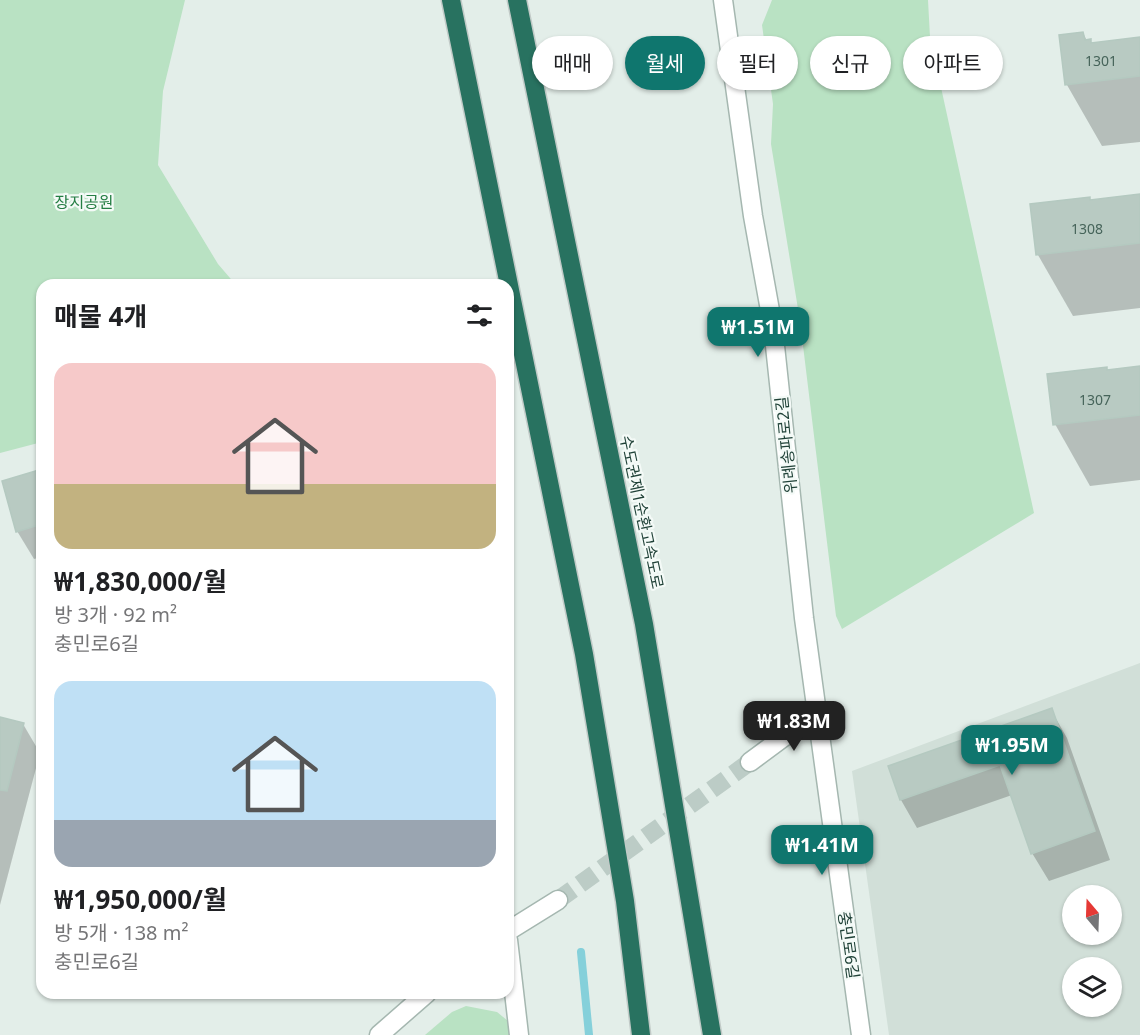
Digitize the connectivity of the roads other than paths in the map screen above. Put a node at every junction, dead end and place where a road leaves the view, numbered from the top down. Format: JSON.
{"nodes":[{"id":1,"x":451,"y":0,"type":"edge"},
{"id":2,"x":518,"y":0,"type":"edge"},
{"id":3,"x":723,"y":0,"type":"edge"},
{"id":4,"x":508,"y":279,"type":"edge"},
{"id":5,"x":514,"y":310,"type":"edge"},
{"id":6,"x":816,"y":713,"type":"junction"},
{"id":7,"x":750,"y":762,"type":"tunnel mouth"},
{"id":8,"x":558,"y":900,"type":"tunnel mouth"},
{"id":9,"x":514,"y":928,"type":"edge"},
{"id":10,"x":514,"y":992,"type":"edge"},
{"id":11,"x":420,"y":999,"type":"edge"},
{"id":12,"x":378,"y":1035,"type":"edge"},
{"id":13,"x":519,"y":1035,"type":"edge"},
{"id":14,"x":642,"y":1035,"type":"edge"},
{"id":15,"x":712,"y":1035,"type":"edge"},
{"id":16,"x":861,"y":1035,"type":"edge"}],
"edges":[{"from":1,"to":4,"type":"highway"},
{"from":2,"to":15,"type":"highway","name":"수도권제1순환고속도로"},
{"from":3,"to":6,"type":"street","name":"위례송파로2길"},
{"from":5,"to":14,"type":"highway"},
{"from":6,"to":7,"type":"street"},
{"from":6,"to":16,"type":"street","name":"충민로6길"},
{"from":8,"to":9,"type":"street"},
{"from":10,"to":13,"type":"street"},
{"from":11,"to":12,"type":"street"}]}
